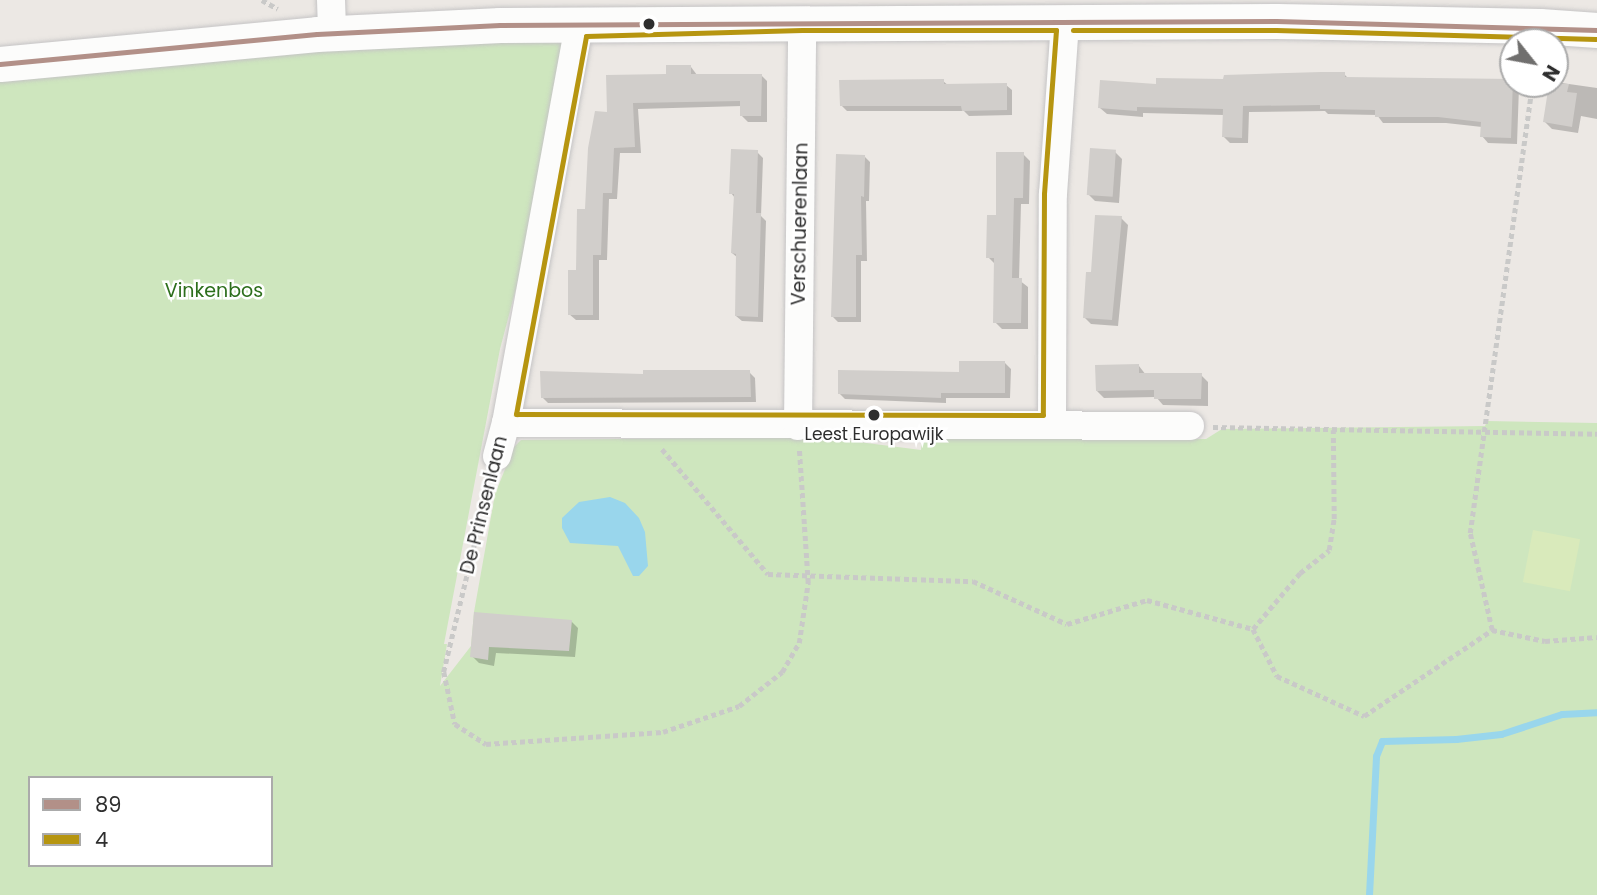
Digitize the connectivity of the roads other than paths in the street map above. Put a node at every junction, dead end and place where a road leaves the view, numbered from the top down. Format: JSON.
{"nodes":[{"id":1,"x":332,"y":16,"type":"edge"},
{"id":2,"x":1065,"y":21,"type":"junction"},
{"id":3,"x":802,"y":22,"type":"junction"},
{"id":4,"x":579,"y":27,"type":"junction"},
{"id":5,"x":1597,"y":30,"type":"edge"},
{"id":6,"x":0,"y":64,"type":"edge"},
{"id":7,"x":506,"y":423,"type":"junction"},
{"id":8,"x":1052,"y":424,"type":"junction"},
{"id":9,"x":798,"y":426,"type":"junction"},
{"id":10,"x":1190,"y":426,"type":"road end"},
{"id":11,"x":497,"y":456,"type":"road end"}],
"edges":[{"from":1,"to":4,"type":"street"},
{"from":1,"to":6,"type":"street"},
{"from":2,"to":3,"type":"street"},
{"from":2,"to":5,"type":"street"},
{"from":2,"to":8,"type":"street"},
{"from":3,"to":4,"type":"street"},
{"from":3,"to":9,"type":"street","name":"Verschuerenlaan"},
{"from":4,"to":7,"type":"street","name":"De Prinsenlaan"},
{"from":7,"to":9,"type":"street"},
{"from":7,"to":11,"type":"street","name":"De Prinsenlaan"},
{"from":8,"to":9,"type":"street"},
{"from":8,"to":10,"type":"street"}]}
